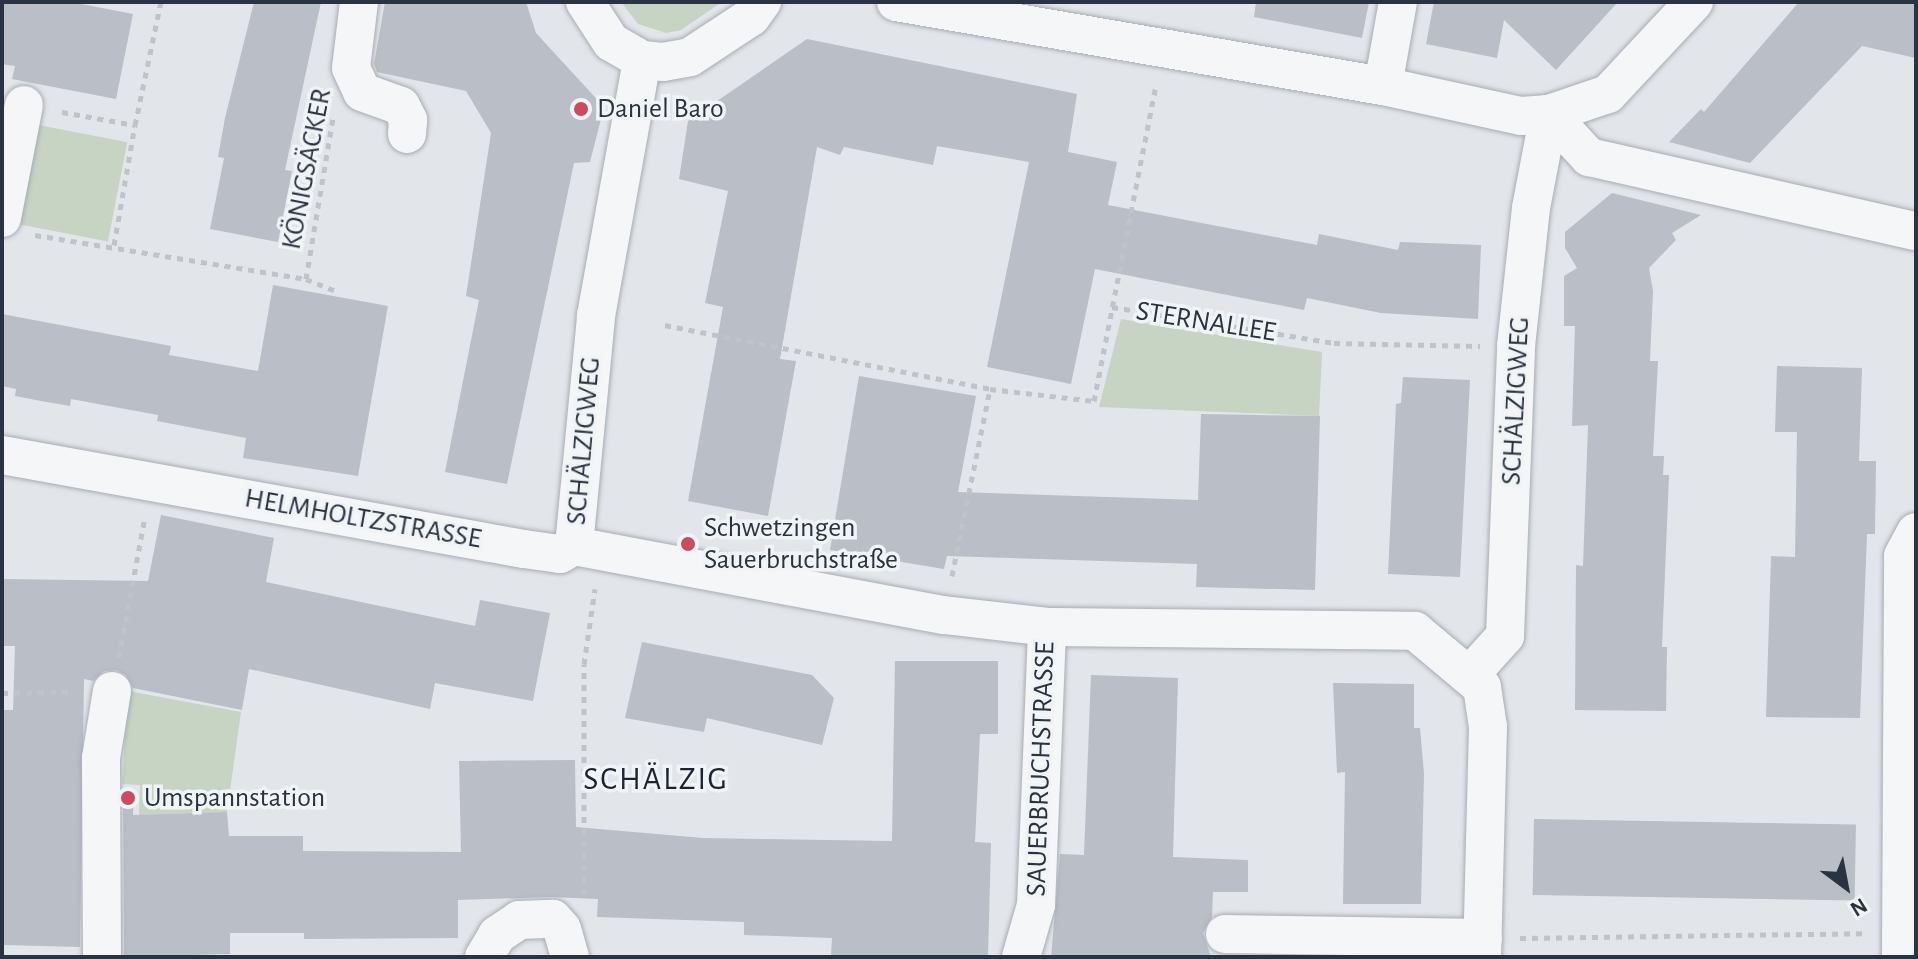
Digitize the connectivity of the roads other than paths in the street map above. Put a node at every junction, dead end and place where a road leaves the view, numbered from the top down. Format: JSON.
{"nodes":[{"id":1,"x":359,"y":2,"type":"edge"},
{"id":2,"x":585,"y":2,"type":"edge"},
{"id":3,"x":762,"y":2,"type":"edge"},
{"id":4,"x":896,"y":2,"type":"edge"},
{"id":5,"x":1398,"y":2,"type":"edge"},
{"id":6,"x":1694,"y":2,"type":"edge"},
{"id":7,"x":1058,"y":15,"type":"edge"},
{"id":8,"x":642,"y":60,"type":"junction"},
{"id":9,"x":1383,"y":86,"type":"junction"},
{"id":10,"x":24,"y":105,"type":"road end"},
{"id":11,"x":1549,"y":114,"type":"junction"},
{"id":12,"x":407,"y":134,"type":"dead end"},
{"id":13,"x":16,"y":226,"type":"edge"},
{"id":14,"x":1916,"y":231,"type":"edge"},
{"id":15,"x":2,"y":455,"type":"edge"},
{"id":16,"x":1916,"y":532,"type":"edge"},
{"id":17,"x":587,"y":548,"type":"junction"},
{"id":18,"x":1047,"y":627,"type":"junction"},
{"id":19,"x":1469,"y":676,"type":"junction"},
{"id":20,"x":112,"y":691,"type":"road end"},
{"id":21,"x":1225,"y":934,"type":"dead end"},
{"id":22,"x":566,"y":943,"type":"edge"},
{"id":23,"x":1900,"y":945,"type":"edge"},
{"id":24,"x":1482,"y":948,"type":"edge"},
{"id":25,"x":102,"y":957,"type":"edge"},
{"id":26,"x":484,"y":957,"type":"edge"},
{"id":27,"x":1021,"y":957,"type":"edge"}],
"edges":[{"from":1,"to":12,"type":"street"},
{"from":2,"to":8,"type":"street"},
{"from":3,"to":8,"type":"street"},
{"from":4,"to":7,"type":"street"},
{"from":5,"to":9,"type":"street"},
{"from":6,"to":11,"type":"street"},
{"from":7,"to":9,"type":"street"},
{"from":8,"to":17,"type":"street","name":"SCHÄLZIGWEG"},
{"from":9,"to":11,"type":"street"},
{"from":10,"to":13,"type":"street"},
{"from":11,"to":14,"type":"street"},
{"from":11,"to":19,"type":"street","name":"SCHÄLZIGWEG"},
{"from":15,"to":17,"type":"street","name":"HELMHOLTZSTRASSE"},
{"from":16,"to":23,"type":"street"},
{"from":17,"to":18,"type":"street","name":"SCHÄLZIGWEG"},
{"from":18,"to":19,"type":"street","name":"SCHÄLZIGWEG"},
{"from":18,"to":27,"type":"street","name":"SAUERBRUCHSTRASSE"},
{"from":19,"to":24,"type":"street","name":"SCHÄLZIGWEG"},
{"from":20,"to":25,"type":"street"},
{"from":21,"to":24,"type":"street"},
{"from":22,"to":26,"type":"street"}]}
